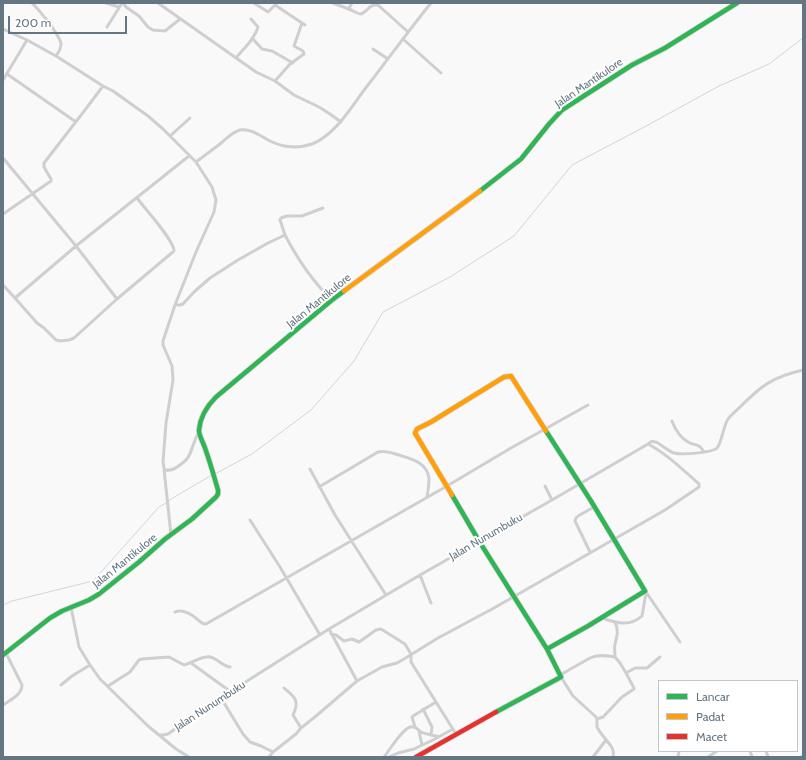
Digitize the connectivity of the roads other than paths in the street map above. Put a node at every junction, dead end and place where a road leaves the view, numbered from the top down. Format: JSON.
{"nodes":[{"id":1,"x":32,"y":3,"type":"edge"},
{"id":2,"x":106,"y":3,"type":"edge"},
{"id":3,"x":123,"y":3,"type":"edge"},
{"id":4,"x":158,"y":3,"type":"edge"},
{"id":5,"x":254,"y":3,"type":"edge"},
{"id":6,"x":334,"y":3,"type":"edge"},
{"id":7,"x":352,"y":3,"type":"edge"},
{"id":8,"x":431,"y":3,"type":"edge"},
{"id":9,"x":737,"y":3,"type":"edge"},
{"id":10,"x":276,"y":4,"type":"edge"},
{"id":11,"x":120,"y":7,"type":"junction"},
{"id":12,"x":349,"y":8,"type":"junction"},
{"id":13,"x":180,"y":19,"type":"junction"},
{"id":14,"x":251,"y":19,"type":"dead end"},
{"id":15,"x":107,"y":27,"type":"dead end"},
{"id":16,"x":3,"y":29,"type":"edge"},
{"id":17,"x":408,"y":32,"type":"junction"},
{"id":18,"x":252,"y":38,"type":"junction"},
{"id":19,"x":403,"y":39,"type":"junction"},
{"id":20,"x":27,"y":40,"type":"junction"},
{"id":21,"x":373,"y":49,"type":"dead end"},
{"id":22,"x":56,"y":56,"type":"junction"},
{"id":23,"x":236,"y":58,"type":"junction"},
{"id":24,"x":388,"y":59,"type":"junction"},
{"id":25,"x":293,"y":63,"type":"junction"},
{"id":26,"x":441,"y":73,"type":"dead end"},
{"id":27,"x":7,"y":74,"type":"junction"},
{"id":28,"x":3,"y":80,"type":"edge"},
{"id":29,"x":275,"y":81,"type":"junction"},
{"id":30,"x":103,"y":86,"type":"junction"},
{"id":31,"x":190,"y":118,"type":"dead end"},
{"id":32,"x":76,"y":122,"type":"junction"},
{"id":33,"x":341,"y":122,"type":"junction"},
{"id":34,"x":170,"y":136,"type":"junction"},
{"id":35,"x":189,"y":156,"type":"junction"},
{"id":36,"x":3,"y":158,"type":"edge"},
{"id":37,"x":196,"y":162,"type":"junction"},
{"id":38,"x":33,"y":194,"type":"junction"},
{"id":39,"x":137,"y":198,"type":"junction"},
{"id":40,"x":323,"y":208,"type":"dead end"},
{"id":41,"x":3,"y":214,"type":"edge"},
{"id":42,"x":285,"y":235,"type":"junction"},
{"id":43,"x":76,"y":246,"type":"junction"},
{"id":44,"x":3,"y":285,"type":"edge"},
{"id":45,"x":15,"y":298,"type":"junction"},
{"id":46,"x":117,"y":299,"type":"junction"},
{"id":47,"x":332,"y":300,"type":"junction"},
{"id":48,"x":175,"y":305,"type":"junction"},
{"id":49,"x":803,"y":370,"type":"edge"},
{"id":50,"x":588,"y":405,"type":"dead end"},
{"id":51,"x":672,"y":421,"type":"dead end"},
{"id":52,"x":545,"y":429,"type":"junction"},
{"id":53,"x":199,"y":432,"type":"junction"},
{"id":54,"x":648,"y":444,"type":"junction"},
{"id":55,"x":704,"y":452,"type":"junction"},
{"id":56,"x":164,"y":468,"type":"junction"},
{"id":57,"x":310,"y":469,"type":"dead end"},
{"id":58,"x":579,"y":484,"type":"junction"},
{"id":59,"x":319,"y":486,"type":"junction"},
{"id":60,"x":447,"y":486,"type":"junction"},
{"id":61,"x":544,"y":486,"type":"dead end"},
{"id":62,"x":428,"y":497,"type":"junction"},
{"id":63,"x":552,"y":500,"type":"junction"},
{"id":64,"x":594,"y":507,"type":"junction"},
{"id":65,"x":250,"y":520,"type":"dead end"},
{"id":66,"x":171,"y":532,"type":"junction"},
{"id":67,"x":613,"y":539,"type":"junction"},
{"id":68,"x":351,"y":540,"type":"junction"},
{"id":69,"x":479,"y":541,"type":"junction"},
{"id":70,"x":590,"y":552,"type":"junction"},
{"id":71,"x":420,"y":575,"type":"junction"},
{"id":72,"x":286,"y":578,"type":"junction"},
{"id":73,"x":646,"y":592,"type":"junction"},
{"id":74,"x":386,"y":595,"type":"junction"},
{"id":75,"x":514,"y":596,"type":"junction"},
{"id":76,"x":431,"y":603,"type":"dead end"},
{"id":77,"x":70,"y":607,"type":"junction"},
{"id":78,"x":175,"y":612,"type":"dead end"},
{"id":79,"x":602,"y":618,"type":"junction"},
{"id":80,"x":615,"y":622,"type":"junction"},
{"id":81,"x":329,"y":629,"type":"junction"},
{"id":82,"x":331,"y":634,"type":"junction"},
{"id":83,"x":320,"y":635,"type":"junction"},
{"id":84,"x":680,"y":642,"type":"dead end"},
{"id":85,"x":547,"y":649,"type":"junction"},
{"id":86,"x":5,"y":654,"type":"edge"},
{"id":87,"x":411,"y":654,"type":"junction"},
{"id":88,"x":616,"y":657,"type":"junction"},
{"id":89,"x":660,"y":657,"type":"dead end"},
{"id":90,"x":191,"y":663,"type":"junction"},
{"id":91,"x":90,"y":665,"type":"junction"},
{"id":92,"x":230,"y":667,"type":"dead end"},
{"id":93,"x":626,"y":673,"type":"junction"},
{"id":94,"x":560,"y":676,"type":"junction"},
{"id":95,"x":357,"y":680,"type":"junction"},
{"id":96,"x":61,"y":685,"type":"dead end"},
{"id":97,"x":108,"y":686,"type":"junction"},
{"id":98,"x":284,"y":688,"type":"dead end"},
{"id":99,"x":231,"y":692,"type":"junction"},
{"id":100,"x":221,"y":698,"type":"junction"},
{"id":101,"x":436,"y":702,"type":"junction"},
{"id":102,"x":3,"y":705,"type":"edge"},
{"id":103,"x":423,"y":709,"type":"junction"},
{"id":104,"x":597,"y":719,"type":"junction"},
{"id":105,"x":300,"y":728,"type":"junction"},
{"id":106,"x":417,"y":728,"type":"junction"},
{"id":107,"x":453,"y":729,"type":"junction"},
{"id":108,"x":432,"y":734,"type":"junction"},
{"id":109,"x":456,"y":734,"type":"junction"},
{"id":110,"x":159,"y":735,"type":"junction"},
{"id":111,"x":439,"y":737,"type":"junction"},
{"id":112,"x":606,"y":740,"type":"junction"},
{"id":113,"x":422,"y":745,"type":"junction"},
{"id":114,"x":414,"y":749,"type":"junction"},
{"id":115,"x":273,"y":752,"type":"junction"},
{"id":116,"x":419,"y":756,"type":"edge"},
{"id":117,"x":189,"y":757,"type":"edge"},
{"id":118,"x":269,"y":757,"type":"edge"},
{"id":119,"x":384,"y":757,"type":"edge"},
{"id":120,"x":389,"y":757,"type":"edge"},
{"id":121,"x":594,"y":757,"type":"edge"},
{"id":122,"x":613,"y":757,"type":"edge"}],
"edges":[{"from":1,"to":22,"type":"street"},
{"from":2,"to":11,"type":"street"},
{"from":3,"to":11,"type":"street"},
{"from":3,"to":13,"type":"street"},
{"from":4,"to":13,"type":"street"},
{"from":5,"to":10,"type":"street"},
{"from":6,"to":12,"type":"street"},
{"from":7,"to":12,"type":"street"},
{"from":8,"to":17,"type":"street"},
{"from":9,"to":47,"type":"street","name":"Jalan Mantikulore"},
{"from":10,"to":25,"type":"street"},
{"from":11,"to":15,"type":"street"},
{"from":12,"to":17,"type":"street"},
{"from":13,"to":23,"type":"street"},
{"from":14,"to":18,"type":"street"},
{"from":16,"to":20,"type":"street"},
{"from":17,"to":19,"type":"street"},
{"from":18,"to":23,"type":"street"},
{"from":18,"to":25,"type":"street"},
{"from":19,"to":24,"type":"street"},
{"from":19,"to":26,"type":"street"},
{"from":20,"to":22,"type":"street"},
{"from":20,"to":27,"type":"street"},
{"from":21,"to":24,"type":"street"},
{"from":22,"to":30,"type":"street"},
{"from":23,"to":29,"type":"street"},
{"from":24,"to":33,"type":"street"},
{"from":25,"to":29,"type":"street"},
{"from":27,"to":28,"type":"street"},
{"from":27,"to":32,"type":"street"},
{"from":29,"to":33,"type":"street"},
{"from":30,"to":32,"type":"street"},
{"from":30,"to":34,"type":"street"},
{"from":31,"to":34,"type":"street"},
{"from":32,"to":38,"type":"street"},
{"from":33,"to":37,"type":"street"},
{"from":34,"to":35,"type":"street"},
{"from":35,"to":37,"type":"street"},
{"from":35,"to":39,"type":"street"},
{"from":36,"to":38,"type":"street"},
{"from":37,"to":48,"type":"street"},
{"from":38,"to":41,"type":"street"},
{"from":38,"to":43,"type":"street"},
{"from":39,"to":43,"type":"street"},
{"from":39,"to":46,"type":"street"},
{"from":40,"to":42,"type":"street"},
{"from":42,"to":47,"type":"street"},
{"from":42,"to":48,"type":"street"},
{"from":43,"to":45,"type":"street"},
{"from":43,"to":46,"type":"street"},
{"from":44,"to":45,"type":"street"},
{"from":45,"to":46,"type":"street"},
{"from":47,"to":53,"type":"street","name":"Jalan Mantikulore"},
{"from":48,"to":56,"type":"street"},
{"from":49,"to":55,"type":"street"},
{"from":50,"to":52,"type":"street"},
{"from":51,"to":55,"type":"street"},
{"from":52,"to":58,"type":"street"},
{"from":52,"to":60,"type":"street"},
{"from":52,"to":60,"type":"street"},
{"from":53,"to":56,"type":"street"},
{"from":53,"to":66,"type":"street","name":"Jalan Mantikulore"},
{"from":54,"to":55,"type":"street"},
{"from":54,"to":58,"type":"street","name":"Jalan Nunumbuku"},
{"from":54,"to":67,"type":"street"},
{"from":56,"to":66,"type":"street"},
{"from":57,"to":59,"type":"street"},
{"from":58,"to":63,"type":"street","name":"Jalan Nunumbuku"},
{"from":58,"to":64,"type":"street"},
{"from":59,"to":62,"type":"street"},
{"from":59,"to":68,"type":"street"},
{"from":60,"to":62,"type":"street"},
{"from":60,"to":69,"type":"street"},
{"from":61,"to":63,"type":"street"},
{"from":62,"to":68,"type":"street"},
{"from":63,"to":69,"type":"street","name":"Jalan Nunumbuku"},
{"from":64,"to":67,"type":"street"},
{"from":64,"to":70,"type":"street"},
{"from":65,"to":72,"type":"street"},
{"from":66,"to":77,"type":"street","name":"Jalan Mantikulore"},
{"from":67,"to":70,"type":"street"},
{"from":67,"to":73,"type":"street"},
{"from":68,"to":72,"type":"street"},
{"from":68,"to":74,"type":"street"},
{"from":69,"to":71,"type":"street","name":"Jalan Nunumbuku"},
{"from":69,"to":75,"type":"street"},
{"from":70,"to":75,"type":"street"},
{"from":71,"to":74,"type":"street","name":"Jalan Nunumbuku"},
{"from":71,"to":76,"type":"street"},
{"from":72,"to":78,"type":"street"},
{"from":72,"to":83,"type":"street"},
{"from":73,"to":79,"type":"street"},
{"from":73,"to":80,"type":"street"},
{"from":73,"to":84,"type":"street"},
{"from":74,"to":81,"type":"street","name":"Jalan Nunumbuku"},
{"from":75,"to":85,"type":"street"},
{"from":75,"to":87,"type":"street"},
{"from":77,"to":86,"type":"street","name":"Jalan Mantikulore"},
{"from":77,"to":91,"type":"street","name":"Jalan Nunumbuku"},
{"from":79,"to":80,"type":"street"},
{"from":79,"to":85,"type":"street"},
{"from":80,"to":88,"type":"street"},
{"from":81,"to":82,"type":"street"},
{"from":81,"to":83,"type":"street","name":"Jalan Nunumbuku"},
{"from":82,"to":87,"type":"street"},
{"from":82,"to":95,"type":"street"},
{"from":83,"to":99,"type":"street","name":"Jalan Nunumbuku"},
{"from":85,"to":94,"type":"street"},
{"from":86,"to":102,"type":"street"},
{"from":87,"to":95,"type":"street"},
{"from":87,"to":101,"type":"street"},
{"from":88,"to":93,"type":"street"},
{"from":88,"to":94,"type":"street"},
{"from":89,"to":93,"type":"street"},
{"from":90,"to":92,"type":"street"},
{"from":90,"to":97,"type":"street"},
{"from":90,"to":99,"type":"street"},
{"from":91,"to":96,"type":"street"},
{"from":91,"to":97,"type":"street","name":"Jalan Nunumbuku"},
{"from":93,"to":104,"type":"street"},
{"from":94,"to":104,"type":"street"},
{"from":94,"to":109,"type":"street"},
{"from":95,"to":105,"type":"street"},
{"from":97,"to":110,"type":"street","name":"Jalan Nunumbuku"},
{"from":98,"to":105,"type":"street"},
{"from":99,"to":100,"type":"street","name":"Jalan Nunumbuku"},
{"from":100,"to":110,"type":"street","name":"Jalan Nunumbuku"},
{"from":100,"to":115,"type":"street"},
{"from":101,"to":103,"type":"street"},
{"from":101,"to":107,"type":"street"},
{"from":103,"to":106,"type":"street"},
{"from":103,"to":108,"type":"street"},
{"from":104,"to":112,"type":"street"},
{"from":105,"to":115,"type":"street"},
{"from":106,"to":108,"type":"street"},
{"from":106,"to":113,"type":"street"},
{"from":106,"to":119,"type":"street"},
{"from":107,"to":109,"type":"street"},
{"from":107,"to":111,"type":"street"},
{"from":108,"to":111,"type":"street"},
{"from":109,"to":116,"type":"street"},
{"from":110,"to":117,"type":"street","name":"Jalan Nunumbuku"},
{"from":111,"to":113,"type":"street"},
{"from":112,"to":121,"type":"street"},
{"from":112,"to":122,"type":"street"},
{"from":113,"to":114,"type":"street"},
{"from":114,"to":116,"type":"street"},
{"from":114,"to":120,"type":"street"},
{"from":115,"to":118,"type":"street"}]}
